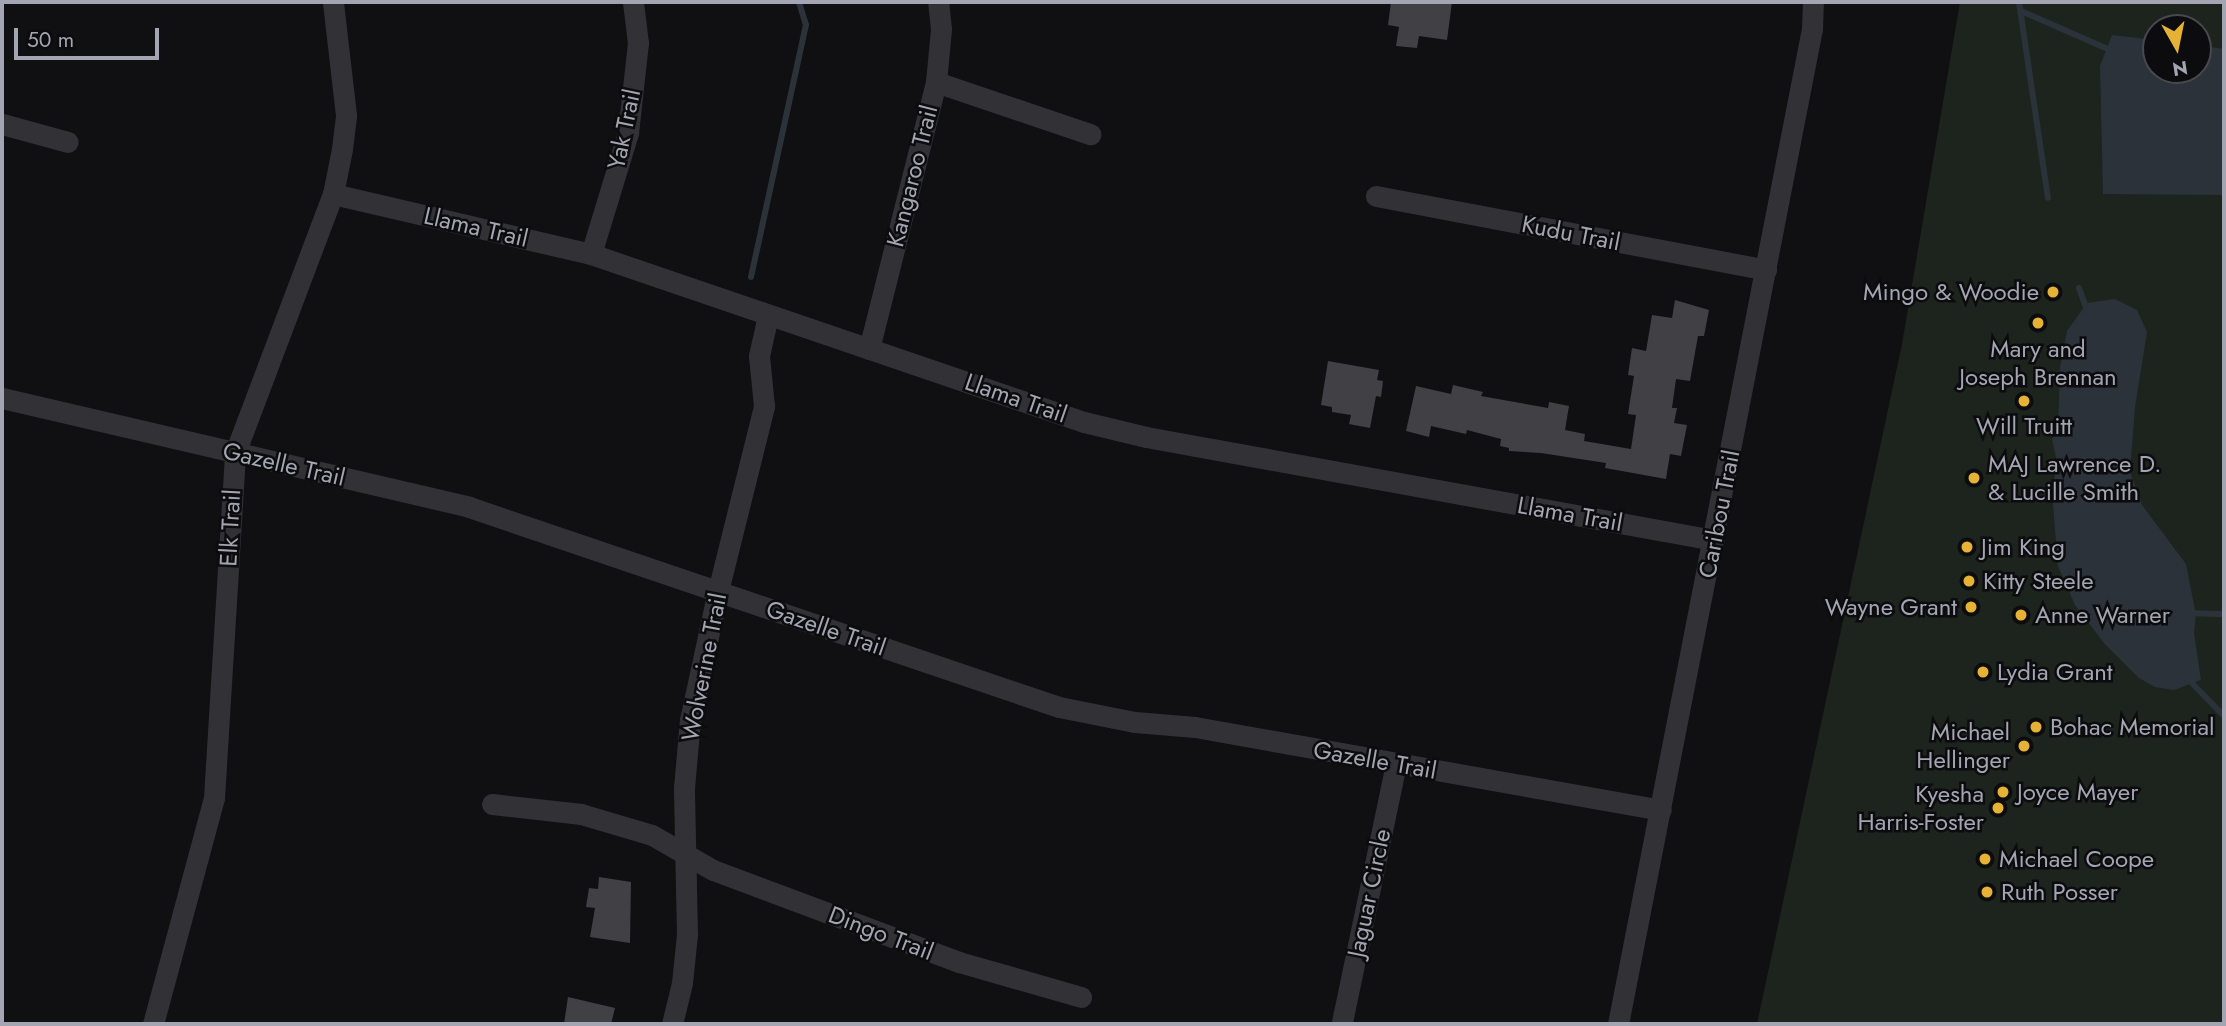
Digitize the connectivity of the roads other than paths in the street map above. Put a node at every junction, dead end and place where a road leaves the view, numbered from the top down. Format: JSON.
{"nodes":[{"id":1,"x":332,"y":2,"type":"edge"},
{"id":2,"x":633,"y":2,"type":"edge"},
{"id":3,"x":938,"y":2,"type":"edge"},
{"id":4,"x":1813,"y":2,"type":"edge"},
{"id":5,"x":936,"y":82,"type":"junction"},
{"id":6,"x":2,"y":124,"type":"edge"},
{"id":7,"x":1090,"y":134,"type":"dead end"},
{"id":8,"x":68,"y":142,"type":"dead end"},
{"id":9,"x":333,"y":194,"type":"junction"},
{"id":10,"x":1376,"y":196,"type":"dead end"},
{"id":11,"x":591,"y":254,"type":"junction"},
{"id":12,"x":1766,"y":270,"type":"junction"},
{"id":13,"x":768,"y":315,"type":"junction"},
{"id":14,"x":869,"y":349,"type":"junction"},
{"id":15,"x":2,"y":398,"type":"edge"},
{"id":16,"x":235,"y":453,"type":"junction"},
{"id":17,"x":1714,"y":540,"type":"junction"},
{"id":18,"x":718,"y":591,"type":"junction"},
{"id":19,"x":1396,"y":764,"type":"junction"},
{"id":20,"x":492,"y":804,"type":"dead end"},
{"id":21,"x":1661,"y":810,"type":"junction"},
{"id":22,"x":687,"y":855,"type":"junction"},
{"id":23,"x":1081,"y":997,"type":"dead end"},
{"id":24,"x":1342,"y":1022,"type":"dead end"},
{"id":25,"x":153,"y":1024,"type":"edge"},
{"id":26,"x":672,"y":1024,"type":"edge"},
{"id":27,"x":1618,"y":1024,"type":"edge"}],
"edges":[{"from":1,"to":9,"type":"street","name":"Elk Trail"},
{"from":2,"to":11,"type":"street","name":"Yak Trail"},
{"from":3,"to":5,"type":"street","name":"Kangaroo Trail"},
{"from":4,"to":12,"type":"street","name":"Caribou Trail"},
{"from":5,"to":7,"type":"street"},
{"from":5,"to":14,"type":"street","name":"Kangaroo Trail"},
{"from":6,"to":8,"type":"street"},
{"from":9,"to":11,"type":"street","name":"Llama Trail"},
{"from":9,"to":16,"type":"street","name":"Elk Trail"},
{"from":10,"to":12,"type":"street","name":"Kudu Trail"},
{"from":11,"to":13,"type":"street","name":"Llama Trail"},
{"from":12,"to":17,"type":"street","name":"Caribou Trail"},
{"from":13,"to":14,"type":"street","name":"Llama Trail"},
{"from":13,"to":18,"type":"street","name":"Wolverine Trail"},
{"from":14,"to":17,"type":"street","name":"Llama Trail"},
{"from":15,"to":16,"type":"street","name":"Gazelle Trail"},
{"from":16,"to":18,"type":"street","name":"Gazelle Trail"},
{"from":16,"to":25,"type":"street","name":"Elk Trail"},
{"from":17,"to":21,"type":"street","name":"Caribou Trail"},
{"from":18,"to":19,"type":"street","name":"Gazelle Trail"},
{"from":18,"to":22,"type":"street","name":"Wolverine Trail"},
{"from":19,"to":21,"type":"street","name":"Gazelle Trail"},
{"from":19,"to":24,"type":"street","name":"Jaguar Circle"},
{"from":20,"to":22,"type":"street","name":"Dingo Trail"},
{"from":21,"to":27,"type":"street","name":"Caribou Trail"},
{"from":22,"to":23,"type":"street","name":"Dingo Trail"},
{"from":22,"to":26,"type":"street","name":"Wolverine Trail"}]}
